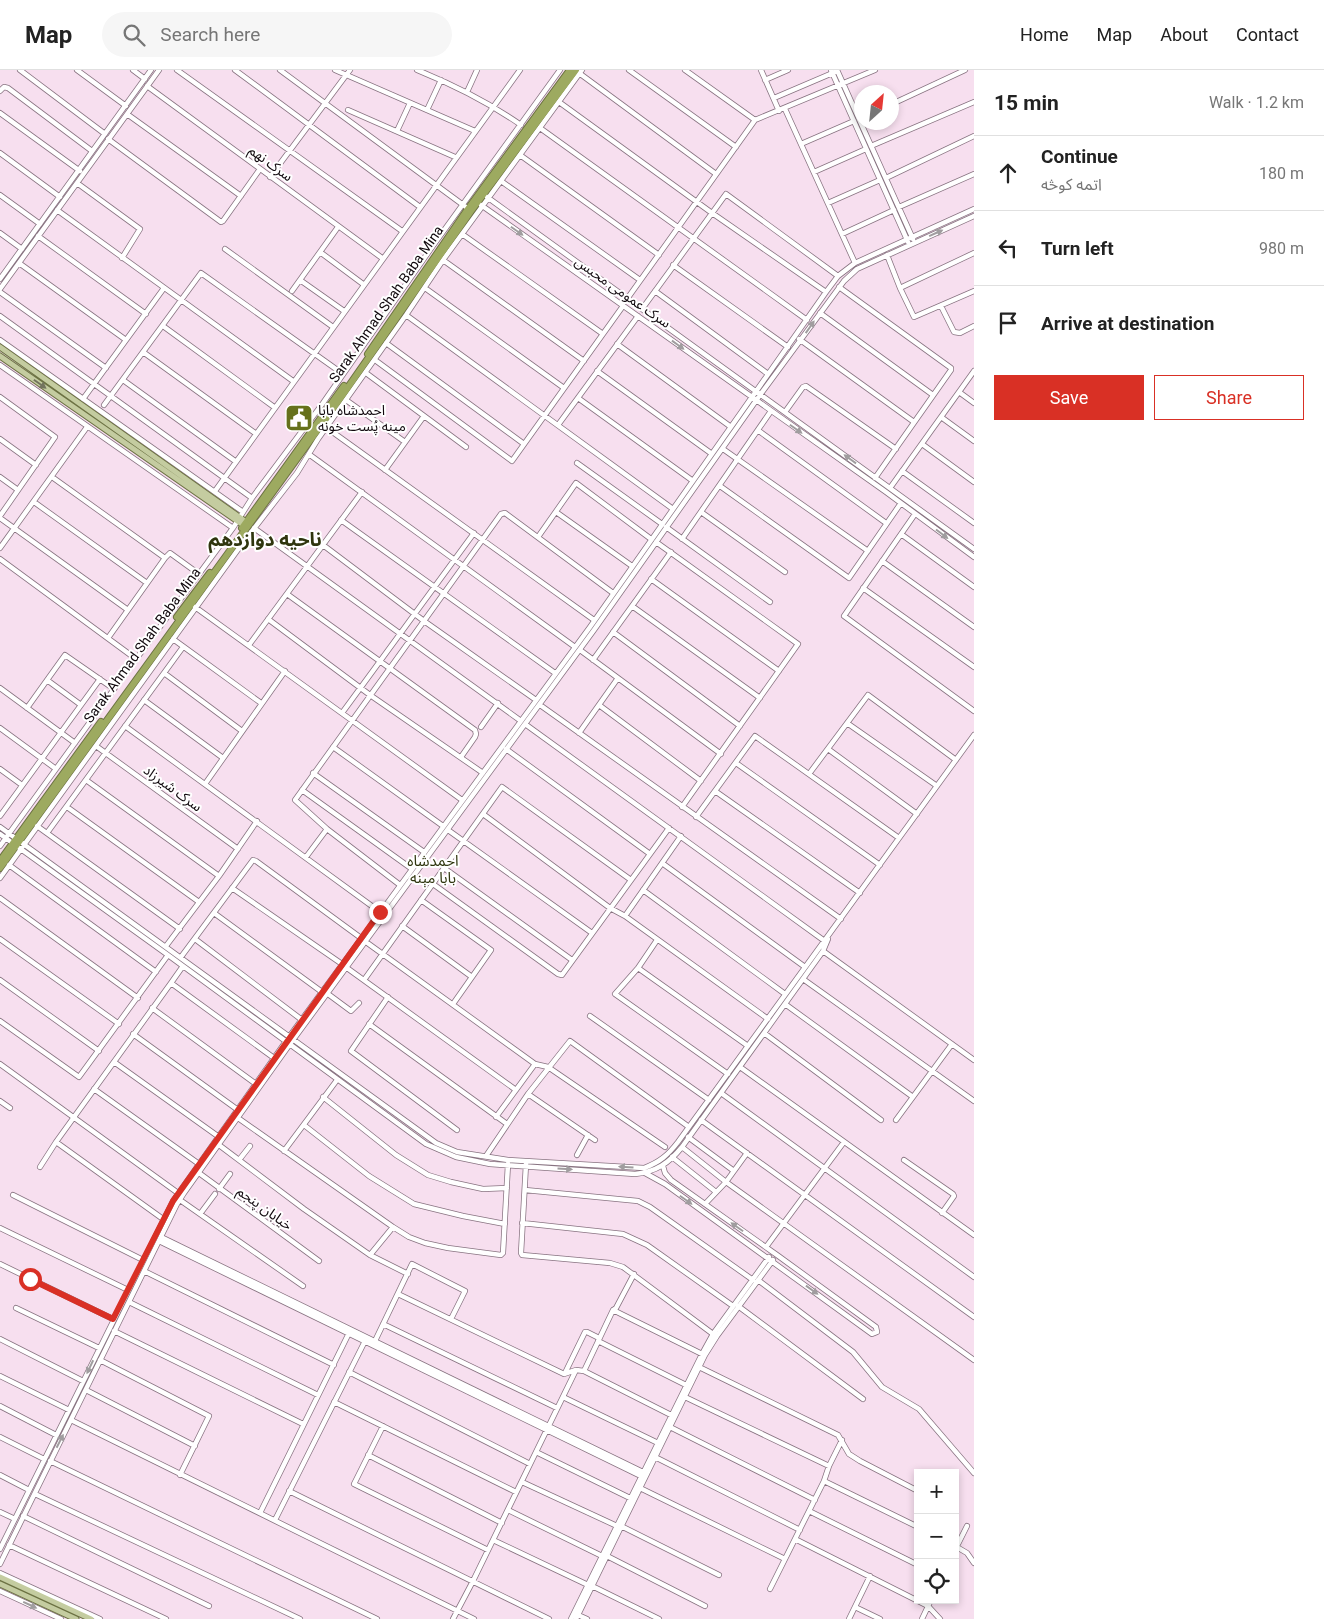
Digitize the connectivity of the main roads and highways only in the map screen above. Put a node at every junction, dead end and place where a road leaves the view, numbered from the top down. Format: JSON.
{"nodes":[{"id":1,"x":570,"y":70,"type":"edge"},
{"id":2,"x":579,"y":71,"type":"edge"},
{"id":3,"x":467,"y":208,"type":"junction"},
{"id":4,"x":0,"y":347,"type":"edge"},
{"id":5,"x":0,"y":356,"type":"edge"},
{"id":6,"x":245,"y":524,"type":"junction"},
{"id":7,"x":18,"y":844,"type":"junction"},
{"id":8,"x":0,"y":861,"type":"edge"},
{"id":9,"x":0,"y":868,"type":"edge"},
{"id":10,"x":0,"y":1577,"type":"edge"},
{"id":11,"x":0,"y":1584,"type":"edge"},
{"id":12,"x":57,"y":1607,"type":"junction"},
{"id":13,"x":76,"y":1619,"type":"edge"},
{"id":14,"x":91,"y":1619,"type":"edge"}],
"edges":[{"from":1,"to":3,"type":"highway"},
{"from":2,"to":3,"type":"highway"},
{"from":3,"to":6,"type":"highway"},
{"from":4,"to":6,"type":"main road"},
{"from":5,"to":6,"type":"main road","one_way":true},
{"from":6,"to":7,"type":"highway","name":"Sarak Ahmad Shah Baba Mina"},
{"from":6,"to":7,"type":"highway"},
{"from":7,"to":8,"type":"highway"},
{"from":7,"to":9,"type":"highway"},
{"from":10,"to":12,"type":"main road"},
{"from":11,"to":12,"type":"main road"},
{"from":12,"to":13,"type":"main road"},
{"from":12,"to":14,"type":"main road"}]}
